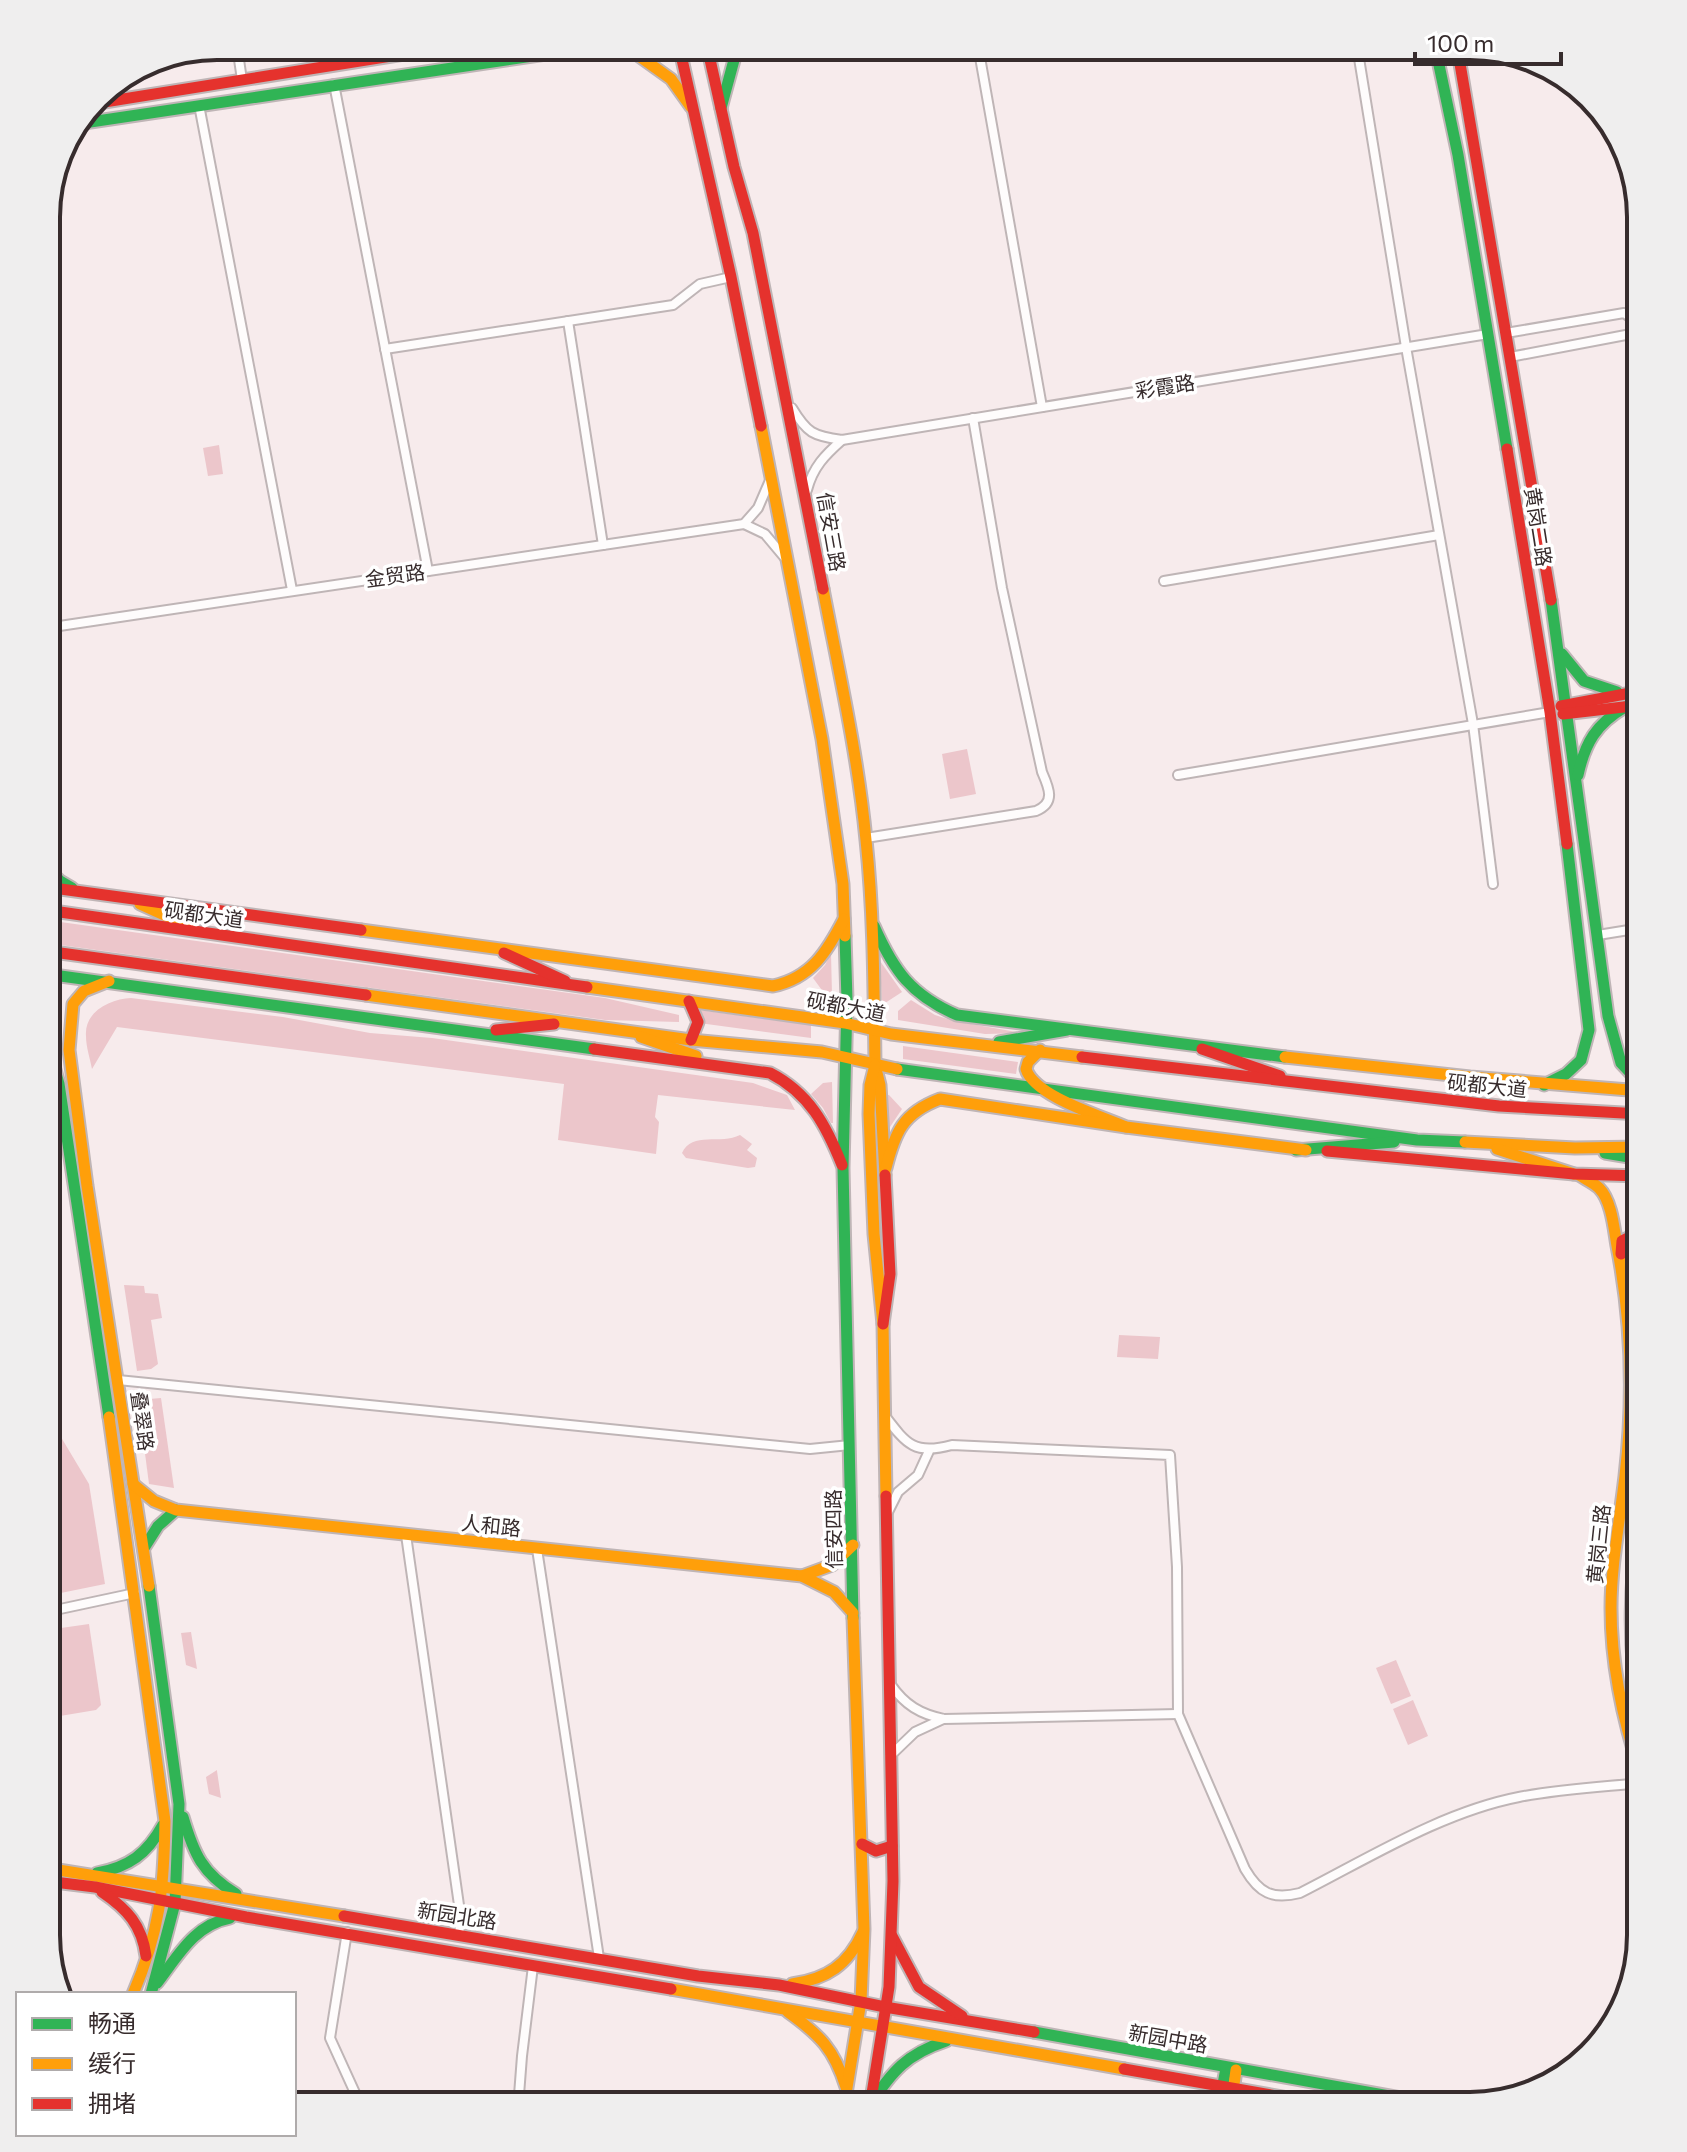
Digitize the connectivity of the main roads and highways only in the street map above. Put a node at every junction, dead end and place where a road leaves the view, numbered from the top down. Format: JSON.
{"nodes":[{"id":1,"x":367,"y":60,"type":"edge"},
{"id":2,"x":502,"y":60,"type":"edge"},
{"id":3,"x":645,"y":60,"type":"edge"},
{"id":4,"x":682,"y":60,"type":"edge"},
{"id":5,"x":710,"y":60,"type":"edge"},
{"id":6,"x":734,"y":60,"type":"edge"},
{"id":7,"x":1438,"y":60,"type":"edge"},
{"id":8,"x":1459,"y":60,"type":"edge"},
{"id":9,"x":715,"y":82,"type":"junction"},
{"id":10,"x":688,"y":88,"type":"junction"},
{"id":11,"x":111,"y":101,"type":"edge"},
{"id":12,"x":721,"y":108,"type":"junction"},
{"id":13,"x":693,"y":109,"type":"junction"},
{"id":14,"x":92,"y":122,"type":"edge"},
{"id":15,"x":1545,"y":565,"type":"junction"},
{"id":16,"x":1527,"y":568,"type":"junction"},
{"id":17,"x":1559,"y":649,"type":"junction"},
{"id":18,"x":1625,"y":694,"type":"joint"},
{"id":19,"x":1625,"y":707,"type":"joint"},
{"id":20,"x":1567,"y":710,"type":"junction"},
{"id":21,"x":1550,"y":712,"type":"junction"},
{"id":22,"x":1576,"y":781,"type":"junction"},
{"id":23,"x":60,"y":881,"type":"edge"},
{"id":24,"x":870,"y":883,"type":"junction"},
{"id":25,"x":843,"y":884,"type":"junction"},
{"id":26,"x":60,"y":889,"type":"edge"},
{"id":27,"x":80,"y":892,"type":"junction"},
{"id":28,"x":129,"y":899,"type":"junction"},
{"id":29,"x":60,"y":912,"type":"edge"},
{"id":30,"x":844,"y":919,"type":"junction"},
{"id":31,"x":873,"y":922,"type":"junction"},
{"id":32,"x":205,"y":933,"type":"junction"},
{"id":33,"x":493,"y":948,"type":"junction"},
{"id":34,"x":60,"y":953,"type":"edge"},
{"id":35,"x":60,"y":976,"type":"edge"},
{"id":36,"x":109,"y":981,"type":"junction"},
{"id":37,"x":573,"y":985,"type":"junction"},
{"id":38,"x":689,"y":1001,"type":"junction"},
{"id":39,"x":1589,"y":1016,"type":"junction"},
{"id":40,"x":1608,"y":1016,"type":"junction"},
{"id":41,"x":566,"y":1023,"type":"junction"},
{"id":42,"x":845,"y":1023,"type":"junction"},
{"id":43,"x":622,"y":1030,"type":"junction"},
{"id":44,"x":1067,"y":1030,"type":"junction"},
{"id":45,"x":874,"y":1031,"type":"junction"},
{"id":46,"x":475,"y":1032,"type":"junction"},
{"id":47,"x":60,"y":1039,"type":"edge"},
{"id":48,"x":691,"y":1040,"type":"junction"},
{"id":49,"x":983,"y":1045,"type":"junction"},
{"id":50,"x":1202,"y":1049,"type":"junction"},
{"id":51,"x":69,"y":1050,"type":"junction"},
{"id":52,"x":1040,"y":1050,"type":"junction"},
{"id":53,"x":845,"y":1056,"type":"junction"},
{"id":54,"x":719,"y":1064,"type":"junction"},
{"id":55,"x":875,"y":1065,"type":"junction"},
{"id":56,"x":1627,"y":1069,"type":"edge"},
{"id":57,"x":1306,"y":1085,"type":"junction"},
{"id":58,"x":1544,"y":1085,"type":"junction"},
{"id":59,"x":1040,"y":1088,"type":"junction"},
{"id":60,"x":60,"y":1090,"type":"edge"},
{"id":61,"x":1627,"y":1090,"type":"edge"},
{"id":62,"x":1627,"y":1113,"type":"edge"},
{"id":63,"x":1126,"y":1127,"type":"junction"},
{"id":64,"x":1417,"y":1140,"type":"junction"},
{"id":65,"x":1479,"y":1143,"type":"junction"},
{"id":66,"x":1627,"y":1147,"type":"edge"},
{"id":67,"x":1575,"y":1148,"type":"junction"},
{"id":68,"x":1296,"y":1150,"type":"junction"},
{"id":69,"x":1627,"y":1157,"type":"edge"},
{"id":70,"x":843,"y":1168,"type":"junction"},
{"id":71,"x":885,"y":1172,"type":"junction"},
{"id":72,"x":1574,"y":1174,"type":"junction"},
{"id":73,"x":1627,"y":1176,"type":"edge"},
{"id":74,"x":871,"y":1197,"type":"junction"},
{"id":75,"x":844,"y":1198,"type":"junction"},
{"id":76,"x":1627,"y":1238,"type":"edge"},
{"id":77,"x":1620,"y":1267,"type":"junction"},
{"id":78,"x":1627,"y":1301,"type":"edge"},
{"id":79,"x":883,"y":1324,"type":"junction"},
{"id":80,"x":1627,"y":1440,"type":"edge"},
{"id":81,"x":133,"y":1484,"type":"junction"},
{"id":82,"x":176,"y":1510,"type":"junction"},
{"id":83,"x":853,"y":1545,"type":"junction"},
{"id":84,"x":144,"y":1548,"type":"junction"},
{"id":85,"x":802,"y":1576,"type":"junction"},
{"id":86,"x":853,"y":1613,"type":"junction"},
{"id":87,"x":1627,"y":1737,"type":"edge"},
{"id":88,"x":175,"y":1772,"type":"junction"},
{"id":89,"x":159,"y":1774,"type":"junction"},
{"id":90,"x":179,"y":1804,"type":"junction"},
{"id":91,"x":165,"y":1821,"type":"junction"},
{"id":92,"x":862,"y":1844,"type":"junction"},
{"id":93,"x":892,"y":1846,"type":"junction"},
{"id":94,"x":60,"y":1870,"type":"edge"},
{"id":95,"x":89,"y":1874,"type":"junction"},
{"id":96,"x":60,"y":1883,"type":"edge"},
{"id":97,"x":164,"y":1885,"type":"junction"},
{"id":98,"x":95,"y":1887,"type":"junction"},
{"id":99,"x":177,"y":1888,"type":"junction"},
{"id":100,"x":244,"y":1899,"type":"junction"},
{"id":101,"x":162,"y":1900,"type":"junction"},
{"id":102,"x":175,"y":1903,"type":"junction"},
{"id":103,"x":279,"y":1905,"type":"junction"},
{"id":104,"x":246,"y":1917,"type":"junction"},
{"id":105,"x":276,"y":1921,"type":"junction"},
{"id":106,"x":864,"y":1929,"type":"junction"},
{"id":107,"x":892,"y":1936,"type":"junction"},
{"id":108,"x":146,"y":1964,"type":"junction"},
{"id":109,"x":732,"y":1978,"type":"junction"},
{"id":110,"x":139,"y":1980,"type":"junction"},
{"id":111,"x":779,"y":1985,"type":"junction"},
{"id":112,"x":152,"y":1990,"type":"edge"},
{"id":113,"x":134,"y":1992,"type":"edge"},
{"id":114,"x":728,"y":1998,"type":"junction"},
{"id":115,"x":861,"y":2001,"type":"junction"},
{"id":116,"x":885,"y":2007,"type":"junction"},
{"id":117,"x":785,"y":2009,"type":"junction"},
{"id":118,"x":965,"y":2019,"type":"junction"},
{"id":119,"x":859,"y":2022,"type":"junction"},
{"id":120,"x":882,"y":2026,"type":"junction"},
{"id":121,"x":951,"y":2039,"type":"junction"},
{"id":122,"x":1231,"y":2069,"type":"junction"},
{"id":123,"x":1228,"y":2088,"type":"junction"},
{"id":124,"x":847,"y":2090,"type":"joint"},
{"id":125,"x":872,"y":2092,"type":"edge"},
{"id":126,"x":880,"y":2092,"type":"edge"},
{"id":127,"x":1226,"y":2092,"type":"edge"},
{"id":128,"x":1229,"y":2092,"type":"edge"},
{"id":129,"x":1251,"y":2092,"type":"edge"},
{"id":130,"x":1364,"y":2092,"type":"edge"}],
"edges":[{"from":1,"to":11,"type":"main road"},
{"from":2,"to":14,"type":"main road"},
{"from":3,"to":13,"type":"main road"},
{"from":4,"to":10,"type":"main road"},
{"from":5,"to":9,"type":"main road","name":"信安三路"},
{"from":6,"to":12,"type":"main road"},
{"from":7,"to":16,"type":"main road","name":"黄岗二路"},
{"from":8,"to":15,"type":"main road","name":"黄岗二路"},
{"from":9,"to":10,"type":"main road"},
{"from":9,"to":12,"type":"main road","name":"信安三路"},
{"from":10,"to":13,"type":"main road"},
{"from":12,"to":24,"type":"main road","name":"信安三路"},
{"from":13,"to":25,"type":"main road"},
{"from":15,"to":16,"type":"main road"},
{"from":15,"to":17,"type":"main road","name":"黄岗二路"},
{"from":16,"to":21,"type":"main road","name":"黄岗二路"},
{"from":17,"to":18,"type":"main road"},
{"from":17,"to":20,"type":"main road","name":"黄岗二路"},
{"from":18,"to":20,"type":"main road"},
{"from":19,"to":20,"type":"main road"},
{"from":19,"to":22,"type":"main road"},
{"from":20,"to":21,"type":"main road"},
{"from":20,"to":22,"type":"main road","name":"黄岗二路"},
{"from":21,"to":39,"type":"main road","name":"黄岗二路"},
{"from":22,"to":40,"type":"main road","name":"黄岗二路"},
{"from":23,"to":27,"type":"main road"},
{"from":24,"to":25,"type":"main road"},
{"from":24,"to":31,"type":"main road","name":"信安三路"},
{"from":25,"to":30,"type":"main road"},
{"from":26,"to":27,"type":"main road","name":"砚都大道"},
{"from":27,"to":28,"type":"main road","name":"砚都大道"},
{"from":28,"to":32,"type":"main road"},
{"from":28,"to":33,"type":"main road","name":"砚都大道"},
{"from":29,"to":32,"type":"main road","name":"砚都大道"},
{"from":30,"to":33,"type":"main road","name":"砚都大道"},
{"from":30,"to":42,"type":"main road"},
{"from":31,"to":44,"type":"main road"},
{"from":31,"to":45,"type":"main road","name":"信安三路"},
{"from":32,"to":37,"type":"main road","name":"砚都大道"},
{"from":33,"to":37,"type":"main road"},
{"from":34,"to":41,"type":"main road"},
{"from":35,"to":36,"type":"main road"},
{"from":36,"to":46,"type":"main road"},
{"from":36,"to":51,"type":"main road","name":"叠翠路"},
{"from":37,"to":38,"type":"main road","name":"砚都大道"},
{"from":38,"to":42,"type":"main road","name":"砚都大道"},
{"from":38,"to":48,"type":"main road"},
{"from":39,"to":40,"type":"main road"},
{"from":39,"to":58,"type":"main road","name":"黄岗二路"},
{"from":40,"to":56,"type":"main road","name":"黄岗二路"},
{"from":41,"to":43,"type":"main road"},
{"from":41,"to":46,"type":"main road"},
{"from":42,"to":45,"type":"main road","name":"砚都大道"},
{"from":42,"to":53,"type":"main road","name":"信安四路"},
{"from":43,"to":48,"type":"main road"},
{"from":43,"to":54,"type":"main road"},
{"from":44,"to":49,"type":"main road"},
{"from":44,"to":50,"type":"main road"},
{"from":45,"to":49,"type":"main road","name":"砚都大道"},
{"from":45,"to":55,"type":"main road","name":"信安三路"},
{"from":46,"to":54,"type":"main road"},
{"from":47,"to":51,"type":"main road"},
{"from":48,"to":53,"type":"main road"},
{"from":49,"to":52,"type":"main road","name":"砚都大道"},
{"from":50,"to":57,"type":"main road"},
{"from":50,"to":58,"type":"main road"},
{"from":51,"to":81,"type":"main road","name":"叠翠路"},
{"from":52,"to":57,"type":"main road","name":"砚都大道"},
{"from":52,"to":59,"type":"main road"},
{"from":53,"to":55,"type":"main road"},
{"from":53,"to":70,"type":"main road","name":"信安四路"},
{"from":54,"to":70,"type":"main road"},
{"from":55,"to":59,"type":"main road"},
{"from":55,"to":71,"type":"main road"},
{"from":55,"to":74,"type":"main road"},
{"from":57,"to":62,"type":"main road","name":"砚都大道"},
{"from":58,"to":61,"type":"main road"},
{"from":59,"to":63,"type":"main road"},
{"from":59,"to":64,"type":"main road"},
{"from":60,"to":89,"type":"main road","name":"叠翠路"},
{"from":63,"to":68,"type":"main road"},
{"from":63,"to":71,"type":"main road"},
{"from":64,"to":65,"type":"main road"},
{"from":64,"to":68,"type":"main road"},
{"from":65,"to":67,"type":"main road"},
{"from":65,"to":72,"type":"main road"},
{"from":66,"to":67,"type":"main road"},
{"from":67,"to":69,"type":"main road"},
{"from":68,"to":72,"type":"main road"},
{"from":70,"to":75,"type":"main road","name":"信安四路"},
{"from":71,"to":79,"type":"main road"},
{"from":72,"to":73,"type":"main road"},
{"from":72,"to":77,"type":"main road","name":"黄岗三路"},
{"from":74,"to":75,"type":"main road"},
{"from":74,"to":79,"type":"main road"},
{"from":75,"to":83,"type":"main road","name":"信安四路"},
{"from":76,"to":77,"type":"main road"},
{"from":77,"to":78,"type":"main road","name":"黄岗三路"},
{"from":79,"to":93,"type":"main road"},
{"from":80,"to":87,"type":"main road","name":"黄岗三路"},
{"from":81,"to":82,"type":"main road"},
{"from":81,"to":84,"type":"main road","name":"叠翠路"},
{"from":82,"to":84,"type":"main road"},
{"from":82,"to":85,"type":"main road","name":"人和路"},
{"from":83,"to":85,"type":"main road"},
{"from":83,"to":86,"type":"main road","name":"信安四路"},
{"from":84,"to":88,"type":"main road","name":"叠翠路"},
{"from":85,"to":86,"type":"main road"},
{"from":86,"to":92,"type":"main road","name":"信安四路"},
{"from":88,"to":89,"type":"main road"},
{"from":88,"to":90,"type":"main road","name":"叠翠路"},
{"from":89,"to":91,"type":"main road","name":"叠翠路"},
{"from":90,"to":99,"type":"main road","name":"叠翠路"},
{"from":90,"to":100,"type":"main road"},
{"from":91,"to":95,"type":"main road"},
{"from":91,"to":97,"type":"main road","name":"叠翠路"},
{"from":92,"to":93,"type":"main road"},
{"from":92,"to":106,"type":"main road","name":"信安四路"},
{"from":93,"to":107,"type":"main road"},
{"from":94,"to":95,"type":"main road","name":"新园北路"},
{"from":95,"to":97,"type":"main road","name":"新园北路"},
{"from":96,"to":98,"type":"main road","name":"新园北路"},
{"from":97,"to":99,"type":"main road","name":"新园北路"},
{"from":97,"to":101,"type":"main road","name":"叠翠路"},
{"from":98,"to":101,"type":"main road","name":"新园北路"},
{"from":98,"to":108,"type":"main road"},
{"from":99,"to":100,"type":"main road","name":"新园北路"},
{"from":99,"to":102,"type":"main road","name":"叠翠路"},
{"from":100,"to":103,"type":"main road","name":"新园北路"},
{"from":101,"to":102,"type":"main road","name":"新园北路"},
{"from":101,"to":108,"type":"main road","name":"叠翠路"},
{"from":102,"to":104,"type":"main road","name":"新园北路"},
{"from":102,"to":112,"type":"main road","name":"叠翠路"},
{"from":103,"to":105,"type":"main road"},
{"from":103,"to":109,"type":"main road","name":"新园北路"},
{"from":104,"to":105,"type":"main road","name":"新园北路"},
{"from":104,"to":112,"type":"main road"},
{"from":105,"to":114,"type":"main road","name":"新园北路"},
{"from":106,"to":111,"type":"main road"},
{"from":106,"to":115,"type":"main road","name":"信安四路"},
{"from":107,"to":116,"type":"main road"},
{"from":107,"to":118,"type":"main road"},
{"from":108,"to":110,"type":"main road","name":"叠翠路"},
{"from":109,"to":111,"type":"main road","name":"新园北路"},
{"from":109,"to":114,"type":"main road"},
{"from":110,"to":112,"type":"main road"},
{"from":110,"to":113,"type":"main road","name":"叠翠路"},
{"from":111,"to":115,"type":"main road","name":"新园北路"},
{"from":114,"to":117,"type":"main road","name":"新园北路"},
{"from":115,"to":116,"type":"main road","name":"新园北路"},
{"from":115,"to":119,"type":"main road","name":"信安四路"},
{"from":116,"to":118,"type":"main road","name":"新园中路"},
{"from":116,"to":120,"type":"main road"},
{"from":117,"to":119,"type":"main road","name":"新园北路"},
{"from":117,"to":124,"type":"main road"},
{"from":118,"to":122,"type":"main road","name":"新园中路"},
{"from":119,"to":120,"type":"main road","name":"新园北路"},
{"from":119,"to":124,"type":"main road","name":"信安四路"},
{"from":120,"to":121,"type":"main road","name":"新园中路"},
{"from":120,"to":125,"type":"main road"},
{"from":121,"to":123,"type":"main road","name":"新园中路"},
{"from":121,"to":126,"type":"main road"},
{"from":122,"to":123,"type":"main road"},
{"from":122,"to":130,"type":"main road","name":"新园中路"},
{"from":123,"to":127,"type":"main road"},
{"from":123,"to":128,"type":"main road"},
{"from":123,"to":129,"type":"main road","name":"新园中路"}]}
